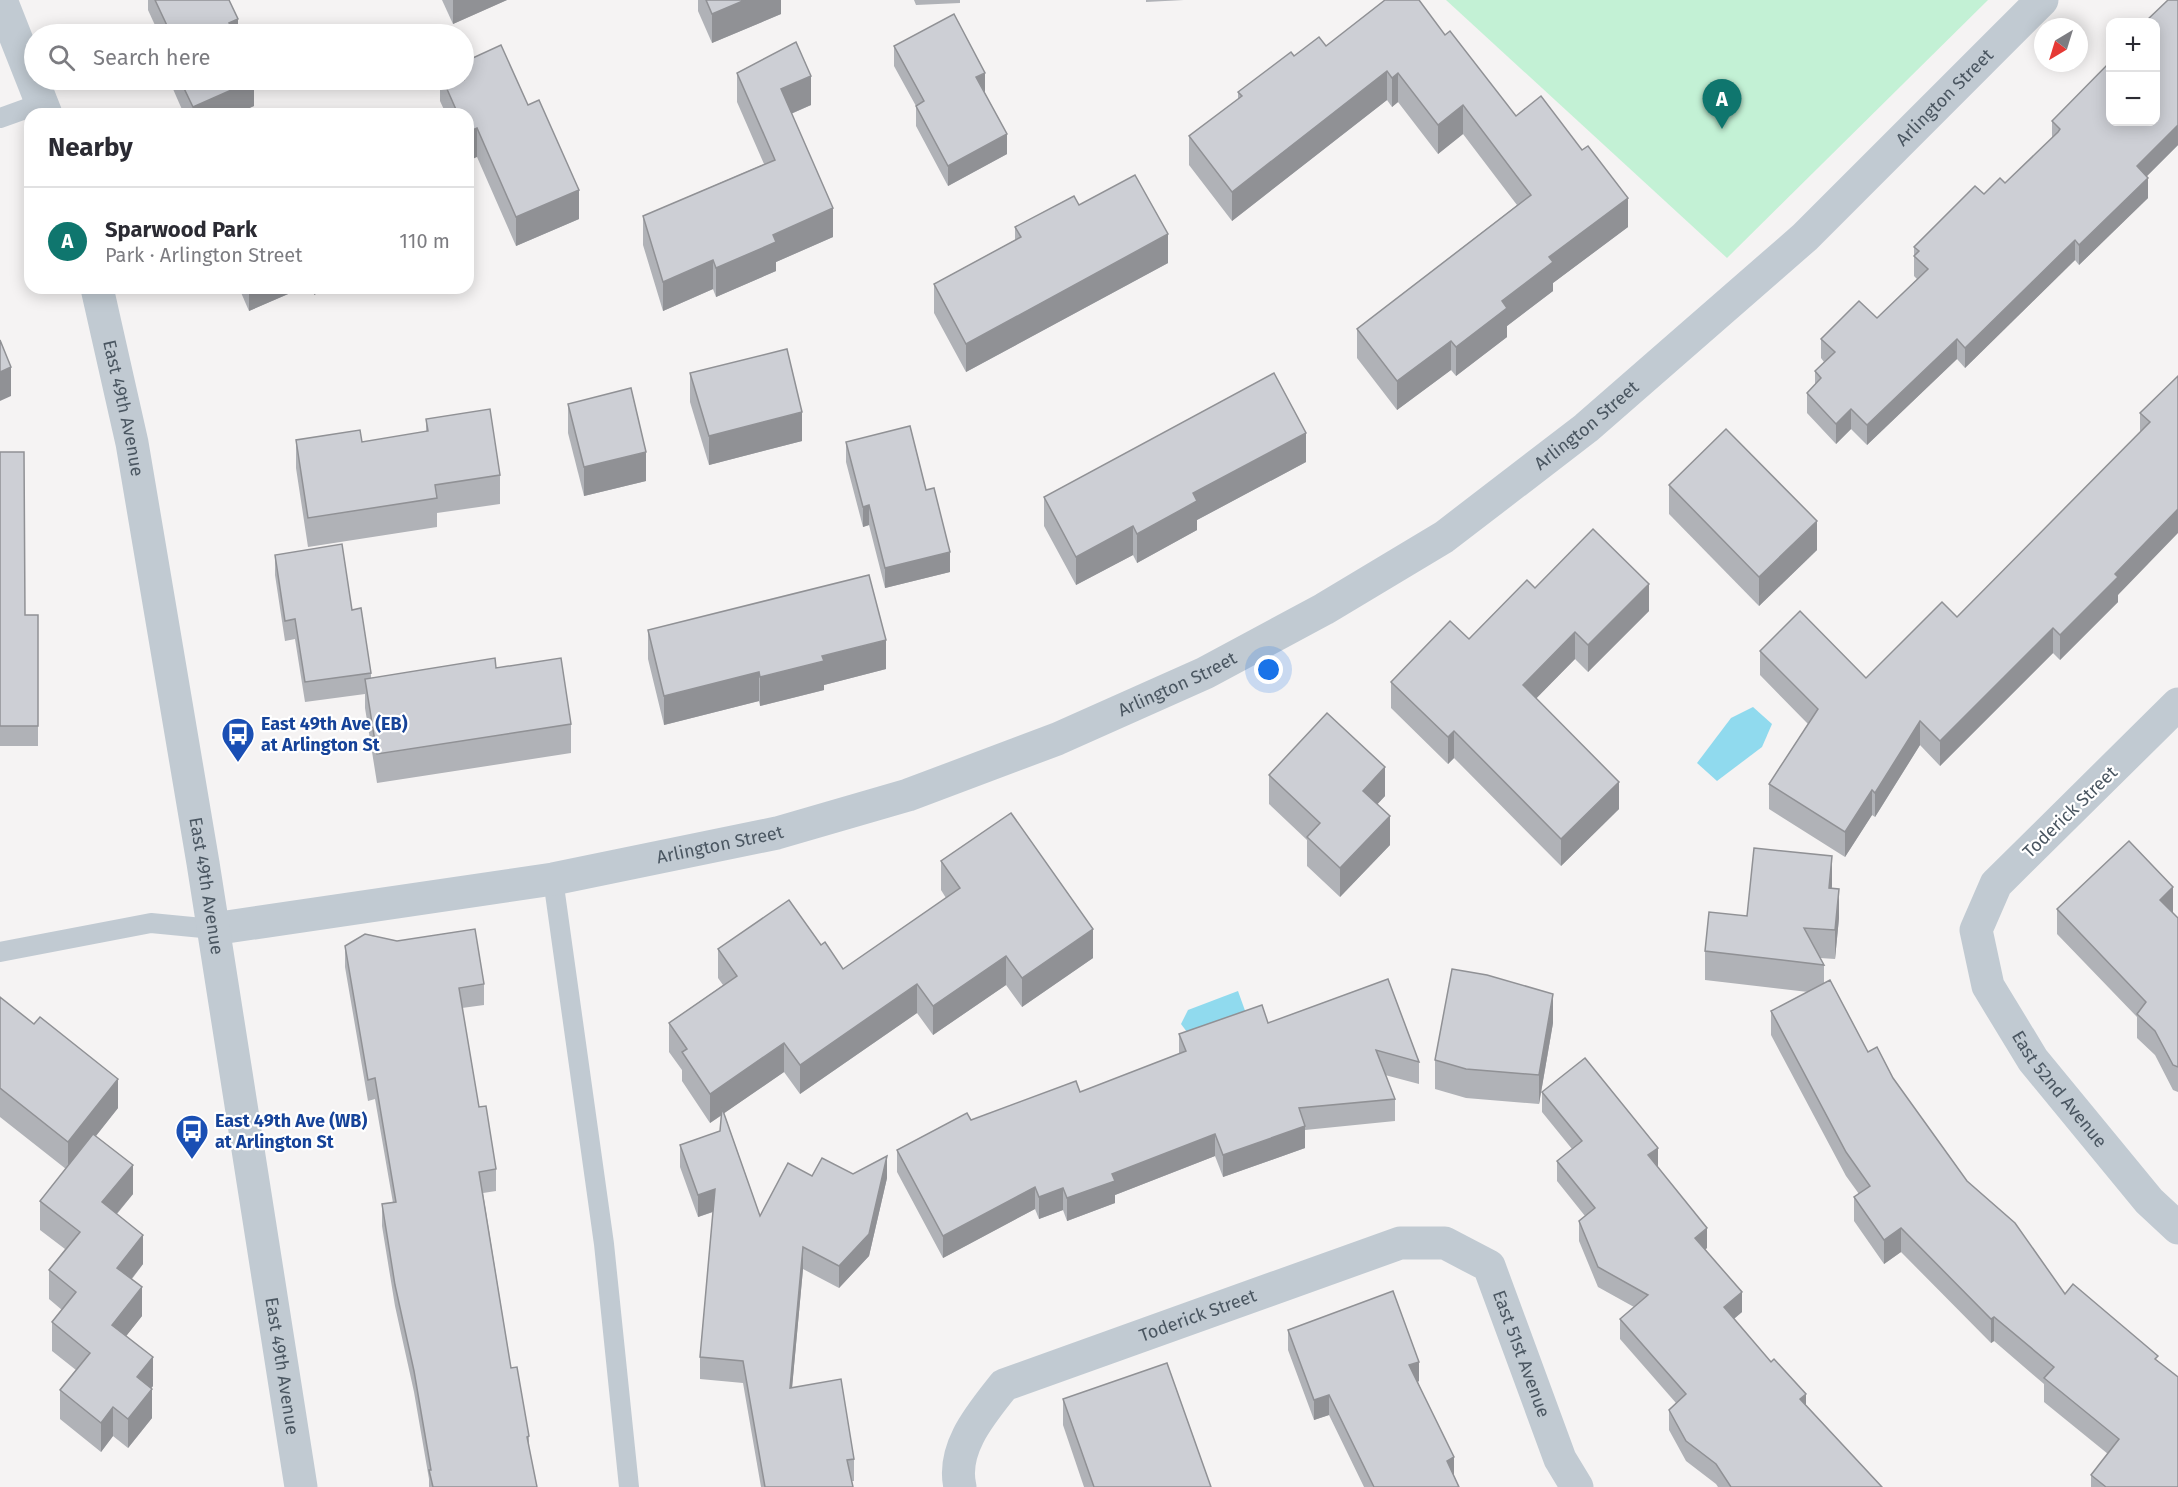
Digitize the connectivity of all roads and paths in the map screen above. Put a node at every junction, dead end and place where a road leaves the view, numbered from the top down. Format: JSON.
{"nodes":[{"id":1,"x":1,"y":0,"type":"edge"},
{"id":2,"x":2042,"y":0,"type":"edge"},
{"id":3,"x":24,"y":58,"type":"edge"},
{"id":4,"x":37,"y":90,"type":"edge"},
{"id":5,"x":44,"y":108,"type":"edge"},
{"id":6,"x":24,"y":113,"type":"edge"},
{"id":7,"x":0,"y":118,"type":"edge"},
{"id":8,"x":98,"y":294,"type":"edge"},
{"id":9,"x":2178,"y":704,"type":"edge"},
{"id":10,"x":552,"y":879,"type":"junction"},
{"id":11,"x":213,"y":929,"type":"junction"},
{"id":12,"x":1976,"y":930,"type":"joint"},
{"id":13,"x":0,"y":952,"type":"edge"},
{"id":14,"x":2178,"y":1228,"type":"edge"},
{"id":15,"x":1444,"y":1243,"type":"joint"},
{"id":16,"x":301,"y":1487,"type":"edge"},
{"id":17,"x":629,"y":1487,"type":"edge"},
{"id":18,"x":960,"y":1487,"type":"edge"},
{"id":19,"x":1577,"y":1487,"type":"edge"}],
"edges":[{"from":1,"to":3,"type":"street"},
{"from":2,"to":10,"type":"street","name":"Arlington Street"},
{"from":4,"to":5,"type":"street"},
{"from":6,"to":7,"type":"lane"},
{"from":8,"to":11,"type":"street","name":"East 49th Avenue"},
{"from":9,"to":12,"type":"street","name":"Toderick Street"},
{"from":10,"to":11,"type":"street","name":"Arlington Street"},
{"from":10,"to":17,"type":"lane"},
{"from":11,"to":13,"type":"lane"},
{"from":11,"to":16,"type":"street","name":"East 49th Avenue"},
{"from":12,"to":14,"type":"street","name":"East 52nd Avenue"},
{"from":15,"to":18,"type":"street","name":"Toderick Street"},
{"from":15,"to":19,"type":"street","name":"East 51st Avenue"}]}
